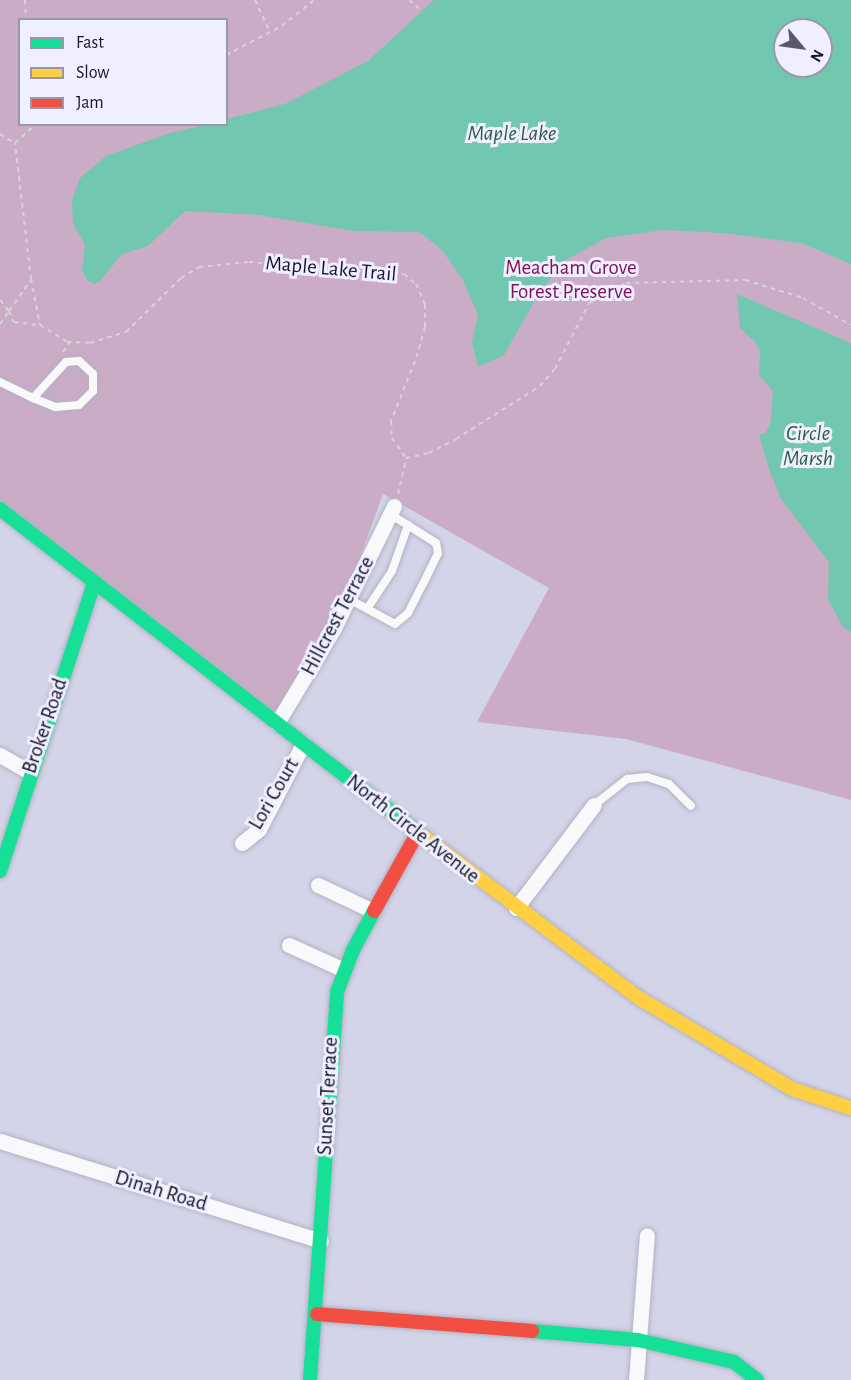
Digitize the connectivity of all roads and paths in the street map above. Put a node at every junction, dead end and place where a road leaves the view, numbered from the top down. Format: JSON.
{"nodes":[{"id":1,"x":25,"y":0,"type":"edge"},
{"id":2,"x":255,"y":0,"type":"edge"},
{"id":3,"x":314,"y":0,"type":"edge"},
{"id":4,"x":409,"y":0,"type":"edge"},
{"id":5,"x":422,"y":11,"type":"dead end"},
{"id":6,"x":26,"y":18,"type":"edge"},
{"id":7,"x":270,"y":32,"type":"junction"},
{"id":8,"x":228,"y":54,"type":"edge"},
{"id":9,"x":34,"y":126,"type":"edge"},
{"id":10,"x":0,"y":134,"type":"edge"},
{"id":11,"x":15,"y":143,"type":"junction"},
{"id":12,"x":31,"y":279,"type":"junction"},
{"id":13,"x":0,"y":300,"type":"edge"},
{"id":14,"x":9,"y":311,"type":"junction"},
{"id":15,"x":0,"y":324,"type":"edge"},
{"id":16,"x":40,"y":325,"type":"junction"},
{"id":17,"x":851,"y":325,"type":"edge"},
{"id":18,"x":0,"y":382,"type":"edge"},
{"id":19,"x":33,"y":398,"type":"junction"},
{"id":20,"x":406,"y":458,"type":"junction"},
{"id":21,"x":0,"y":509,"type":"edge"},
{"id":22,"x":392,"y":510,"type":"junction"},
{"id":23,"x":408,"y":525,"type":"junction"},
{"id":24,"x":94,"y":584,"type":"junction"},
{"id":25,"x":349,"y":599,"type":"junction"},
{"id":26,"x":367,"y":609,"type":"junction"},
{"id":27,"x":277,"y":723,"type":"junction"},
{"id":28,"x":303,"y":744,"type":"junction"},
{"id":29,"x":0,"y":755,"type":"edge"},
{"id":30,"x":30,"y":772,"type":"junction"},
{"id":31,"x":594,"y":805,"type":"joint"},
{"id":32,"x":691,"y":806,"type":"dead end"},
{"id":33,"x":418,"y":832,"type":"junction"},
{"id":34,"x":242,"y":843,"type":"dead end"},
{"id":35,"x":0,"y":871,"type":"edge"},
{"id":36,"x":318,"y":885,"type":"dead end"},
{"id":37,"x":516,"y":908,"type":"junction"},
{"id":38,"x":373,"y":911,"type":"junction"},
{"id":39,"x":290,"y":945,"type":"dead end"},
{"id":40,"x":344,"y":970,"type":"junction"},
{"id":41,"x":851,"y":1108,"type":"edge"},
{"id":42,"x":0,"y":1141,"type":"edge"},
{"id":43,"x":647,"y":1235,"type":"dead end"},
{"id":44,"x":321,"y":1241,"type":"junction"},
{"id":45,"x":317,"y":1314,"type":"junction"},
{"id":46,"x":638,"y":1340,"type":"junction"},
{"id":47,"x":310,"y":1380,"type":"edge"},
{"id":48,"x":636,"y":1380,"type":"edge"},
{"id":49,"x":757,"y":1380,"type":"edge"}],
"edges":[{"from":1,"to":6,"type":"path"},
{"from":2,"to":7,"type":"path"},
{"from":3,"to":7,"type":"path"},
{"from":4,"to":5,"type":"path"},
{"from":7,"to":8,"type":"path"},
{"from":9,"to":11,"type":"path"},
{"from":10,"to":11,"type":"path"},
{"from":11,"to":12,"type":"path"},
{"from":12,"to":14,"type":"path"},
{"from":12,"to":16,"type":"path"},
{"from":13,"to":14,"type":"path"},
{"from":14,"to":15,"type":"path"},
{"from":14,"to":16,"type":"path"},
{"from":16,"to":20,"type":"path","name":"Maple Lake Trail"},
{"from":17,"to":20,"type":"path"},
{"from":18,"to":19,"type":"lane"},
{"from":19,"to":19,"type":"lane"},
{"from":20,"to":22,"type":"path"},
{"from":21,"to":24,"type":"street","name":"North Circle Avenue"},
{"from":22,"to":23,"type":"lane"},
{"from":22,"to":25,"type":"street","name":"Hillcrest Terrace"},
{"from":23,"to":26,"type":"lane"},
{"from":23,"to":26,"type":"lane"},
{"from":24,"to":27,"type":"street","name":"North Circle Avenue"},
{"from":24,"to":30,"type":"street","name":"Broker Road"},
{"from":25,"to":26,"type":"lane"},
{"from":25,"to":27,"type":"street","name":"Hillcrest Terrace"},
{"from":27,"to":28,"type":"street","name":"North Circle Avenue"},
{"from":28,"to":33,"type":"street","name":"North Circle Avenue"},
{"from":28,"to":34,"type":"street","name":"Lori Court"},
{"from":29,"to":30,"type":"street"},
{"from":30,"to":35,"type":"street","name":"Broker Road"},
{"from":31,"to":32,"type":"lane"},
{"from":31,"to":37,"type":"street"},
{"from":33,"to":37,"type":"street","name":"North Circle Avenue"},
{"from":33,"to":38,"type":"street","name":"Sunset Terrace"},
{"from":36,"to":38,"type":"street"},
{"from":37,"to":41,"type":"street","name":"North Circle Avenue"},
{"from":38,"to":40,"type":"street","name":"Sunset Terrace"},
{"from":39,"to":40,"type":"street"},
{"from":40,"to":44,"type":"street","name":"Sunset Terrace"},
{"from":42,"to":44,"type":"street","name":"Dinah Road"},
{"from":43,"to":46,"type":"street"},
{"from":44,"to":45,"type":"street","name":"Sunset Terrace"},
{"from":45,"to":46,"type":"street"},
{"from":45,"to":47,"type":"street","name":"Sunset Terrace"},
{"from":46,"to":48,"type":"street"},
{"from":46,"to":49,"type":"street"}]}
